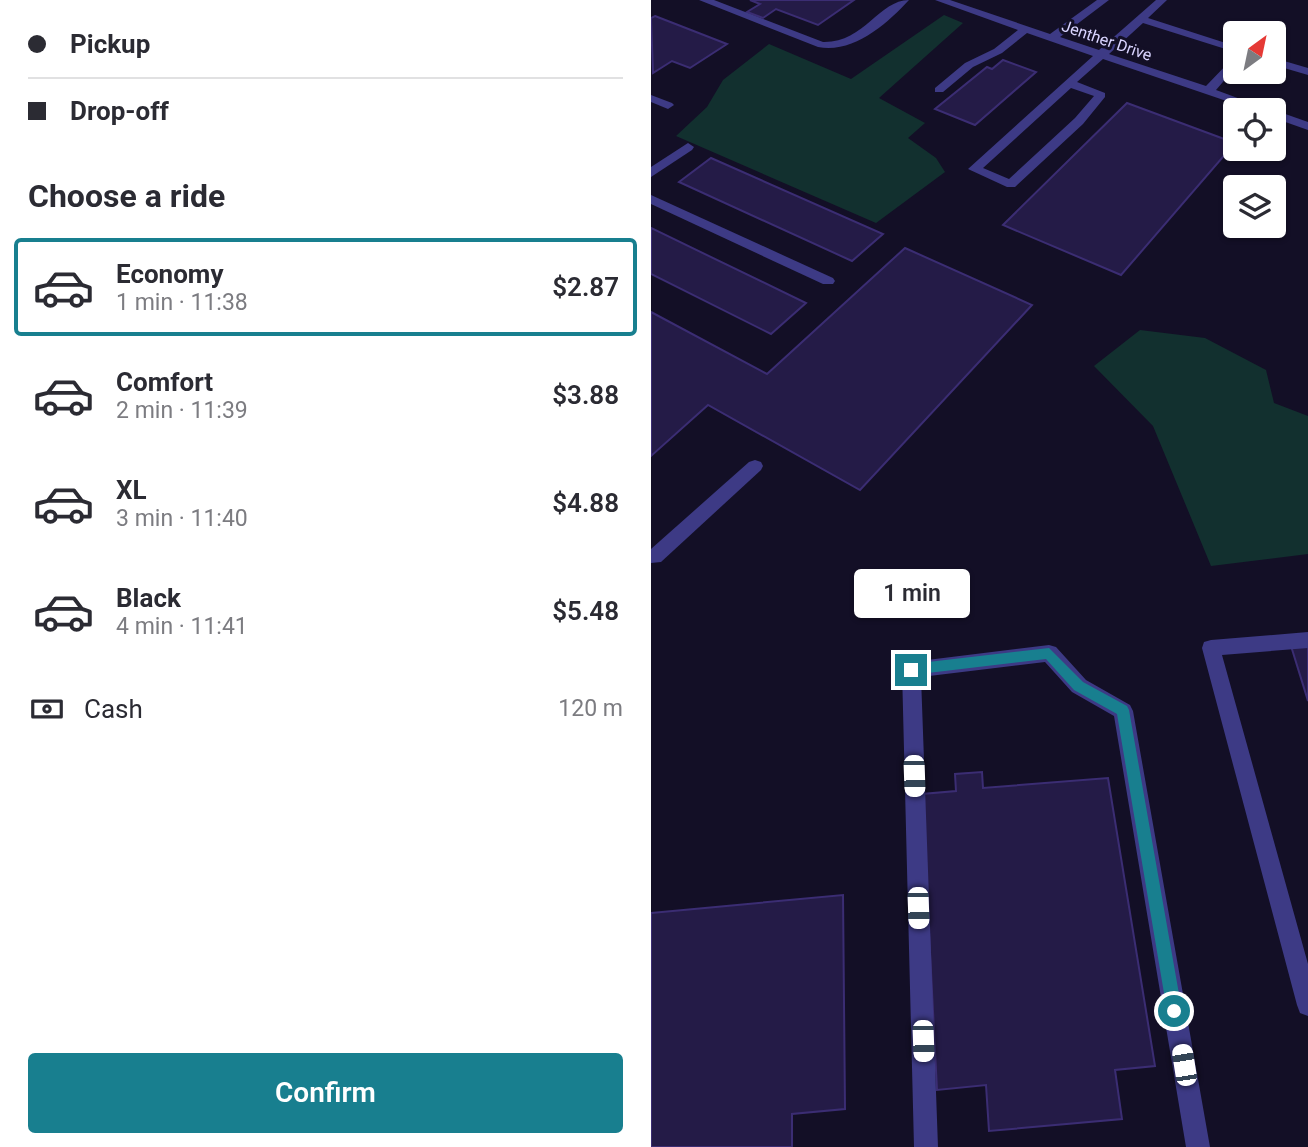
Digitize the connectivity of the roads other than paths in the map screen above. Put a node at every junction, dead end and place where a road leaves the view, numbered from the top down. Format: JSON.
{"nodes":[{"id":1,"x":704,"y":0,"type":"edge"},
{"id":2,"x":904,"y":0,"type":"edge"},
{"id":3,"x":940,"y":0,"type":"edge"},
{"id":4,"x":1104,"y":0,"type":"edge"},
{"id":5,"x":1162,"y":0,"type":"edge"},
{"id":6,"x":968,"y":4,"type":"edge"},
{"id":7,"x":1141,"y":19,"type":"junction"},
{"id":8,"x":1026,"y":29,"type":"junction"},
{"id":9,"x":1051,"y":38,"type":"junction"},
{"id":10,"x":1223,"y":45,"type":"edge"},
{"id":11,"x":1101,"y":55,"type":"junction"},
{"id":12,"x":1286,"y":65,"type":"edge"},
{"id":13,"x":1308,"y":72,"type":"edge"},
{"id":14,"x":1223,"y":74,"type":"edge"},
{"id":15,"x":1069,"y":83,"type":"junction"},
{"id":16,"x":939,"y":90,"type":"dead end"},
{"id":17,"x":1207,"y":91,"type":"junction"},
{"id":18,"x":651,"y":98,"type":"edge"},
{"id":19,"x":1228,"y":98,"type":"edge"},
{"id":20,"x":669,"y":105,"type":"dead end"},
{"id":21,"x":1286,"y":118,"type":"edge"},
{"id":22,"x":1308,"y":126,"type":"edge"},
{"id":23,"x":688,"y":147,"type":"dead end"},
{"id":24,"x":651,"y":173,"type":"edge"},
{"id":25,"x":651,"y":199,"type":"edge"},
{"id":26,"x":828,"y":281,"type":"dead end"},
{"id":27,"x":755,"y":466,"type":"dead end"},
{"id":28,"x":651,"y":556,"type":"edge"},
{"id":29,"x":1308,"y":640,"type":"edge"},
{"id":30,"x":1308,"y":1005,"type":"edge"},
{"id":31,"x":926,"y":1147,"type":"edge"},
{"id":32,"x":1198,"y":1147,"type":"edge"}],
"edges":[{"from":1,"to":2,"type":"street"},
{"from":3,"to":6,"type":"street","name":"Jenther Drive"},
{"from":4,"to":9,"type":"street"},
{"from":5,"to":7,"type":"street"},
{"from":6,"to":8,"type":"street","name":"Jenther Drive"},
{"from":7,"to":10,"type":"street"},
{"from":7,"to":11,"type":"street"},
{"from":8,"to":9,"type":"street","name":"Jenther Drive"},
{"from":8,"to":16,"type":"street"},
{"from":9,"to":11,"type":"street","name":"Jenther Drive"},
{"from":11,"to":15,"type":"street"},
{"from":11,"to":17,"type":"street","name":"Jenther Drive"},
{"from":12,"to":13,"type":"street"},
{"from":14,"to":17,"type":"street"},
{"from":15,"to":15,"type":"street"},
{"from":17,"to":19,"type":"street","name":"Jenther Drive"},
{"from":18,"to":20,"type":"street"},
{"from":21,"to":22,"type":"street"},
{"from":23,"to":24,"type":"street"},
{"from":25,"to":26,"type":"street"},
{"from":27,"to":28,"type":"street"},
{"from":29,"to":30,"type":"street"},
{"from":31,"to":32,"type":"street"}]}
